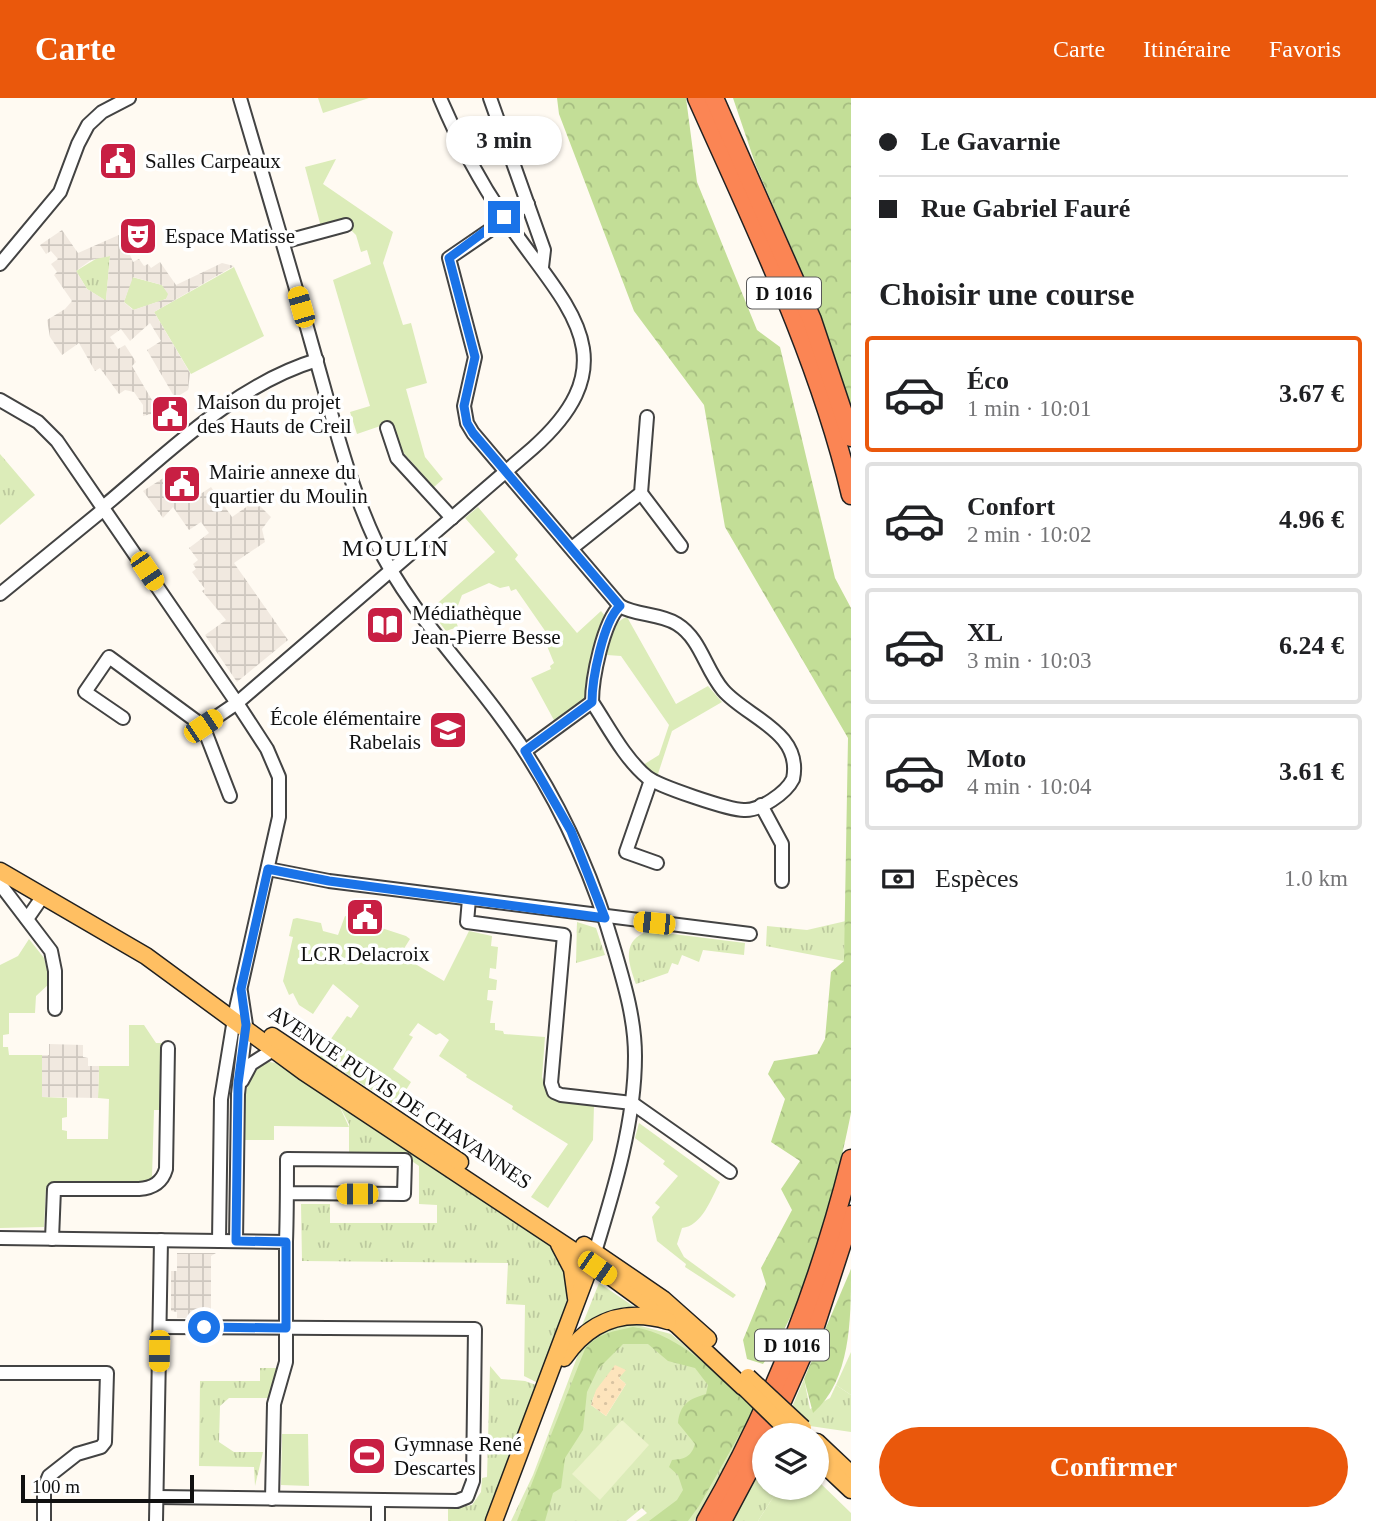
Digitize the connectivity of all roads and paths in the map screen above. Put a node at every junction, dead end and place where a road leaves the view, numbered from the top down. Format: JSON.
{"nodes":[{"id":1,"x":129,"y":98,"type":"edge"},
{"id":2,"x":240,"y":98,"type":"edge"},
{"id":3,"x":440,"y":98,"type":"edge"},
{"id":4,"x":490,"y":98,"type":"edge"},
{"id":5,"x":697,"y":98,"type":"edge"},
{"id":6,"x":714,"y":98,"type":"edge"},
{"id":7,"x":726,"y":98,"type":"edge"},
{"id":8,"x":750,"y":179,"type":"junction"},
{"id":9,"x":528,"y":204,"type":"junction"},
{"id":10,"x":504,"y":217,"type":"junction"},
{"id":11,"x":346,"y":225,"type":"dead end"},
{"id":12,"x":282,"y":242,"type":"junction"},
{"id":13,"x":0,"y":264,"type":"edge"},
{"id":14,"x":542,"y":267,"type":"junction"},
{"id":15,"x":317,"y":360,"type":"junction"},
{"id":16,"x":0,"y":400,"type":"edge"},
{"id":17,"x":647,"y":417,"type":"dead end"},
{"id":18,"x":387,"y":428,"type":"dead end"},
{"id":19,"x":851,"y":437,"type":"edge"},
{"id":20,"x":506,"y":471,"type":"junction"},
{"id":21,"x":640,"y":493,"type":"junction"},
{"id":22,"x":851,"y":495,"type":"edge"},
{"id":23,"x":104,"y":508,"type":"junction"},
{"id":24,"x":452,"y":518,"type":"junction"},
{"id":25,"x":681,"y":545,"type":"dead end"},
{"id":26,"x":572,"y":548,"type":"junction"},
{"id":27,"x":392,"y":570,"type":"junction"},
{"id":28,"x":0,"y":594,"type":"edge"},
{"id":29,"x":620,"y":606,"type":"junction"},
{"id":30,"x":592,"y":702,"type":"junction"},
{"id":31,"x":237,"y":703,"type":"junction"},
{"id":32,"x":123,"y":718,"type":"dead end"},
{"id":33,"x":203,"y":726,"type":"junction"},
{"id":34,"x":525,"y":751,"type":"junction"},
{"id":35,"x":651,"y":780,"type":"junction"},
{"id":36,"x":230,"y":796,"type":"dead end"},
{"id":37,"x":761,"y":805,"type":"junction"},
{"id":38,"x":657,"y":863,"type":"dead end"},
{"id":39,"x":268,"y":869,"type":"junction"},
{"id":40,"x":0,"y":871,"type":"edge"},
{"id":41,"x":782,"y":881,"type":"dead end"},
{"id":42,"x":0,"y":884,"type":"edge"},
{"id":43,"x":43,"y":895,"type":"junction"},
{"id":44,"x":469,"y":899,"type":"junction"},
{"id":45,"x":605,"y":918,"type":"junction"},
{"id":46,"x":27,"y":919,"type":"junction"},
{"id":47,"x":750,"y":934,"type":"dead end"},
{"id":48,"x":55,"y":1009,"type":"dead end"},
{"id":49,"x":240,"y":1021,"type":"junction"},
{"id":50,"x":168,"y":1048,"type":"dead end"},
{"id":51,"x":273,"y":1050,"type":"junction"},
{"id":52,"x":222,"y":1093,"type":"junction"},
{"id":53,"x":238,"y":1094,"type":"junction"},
{"id":54,"x":632,"y":1103,"type":"junction"},
{"id":55,"x":851,"y":1159,"type":"edge"},
{"id":56,"x":730,"y":1172,"type":"dead end"},
{"id":57,"x":287,"y":1193,"type":"junction"},
{"id":58,"x":851,"y":1214,"type":"edge"},
{"id":59,"x":553,"y":1237,"type":"junction"},
{"id":60,"x":851,"y":1237,"type":"edge"},
{"id":61,"x":0,"y":1238,"type":"edge"},
{"id":62,"x":52,"y":1239,"type":"junction"},
{"id":63,"x":161,"y":1240,"type":"junction"},
{"id":64,"x":219,"y":1241,"type":"junction"},
{"id":65,"x":236,"y":1241,"type":"junction"},
{"id":66,"x":286,"y":1242,"type":"junction"},
{"id":67,"x":596,"y":1260,"type":"junction"},
{"id":68,"x":821,"y":1310,"type":"junction"},
{"id":69,"x":573,"y":1313,"type":"junction"},
{"id":70,"x":677,"y":1325,"type":"junction"},
{"id":71,"x":160,"y":1327,"type":"junction"},
{"id":72,"x":286,"y":1328,"type":"junction"},
{"id":73,"x":564,"y":1358,"type":"junction"},
{"id":74,"x":0,"y":1373,"type":"edge"},
{"id":75,"x":745,"y":1382,"type":"junction"},
{"id":76,"x":772,"y":1423,"type":"edge"},
{"id":77,"x":791,"y":1423,"type":"edge"},
{"id":78,"x":829,"y":1453,"type":"edge"},
{"id":79,"x":752,"y":1464,"type":"edge"},
{"id":80,"x":829,"y":1469,"type":"edge"},
{"id":81,"x":851,"y":1474,"type":"edge"},
{"id":82,"x":851,"y":1490,"type":"edge"},
{"id":83,"x":157,"y":1497,"type":"junction"},
{"id":84,"x":272,"y":1499,"type":"junction"},
{"id":85,"x":378,"y":1500,"type":"junction"},
{"id":86,"x":44,"y":1521,"type":"edge"},
{"id":87,"x":156,"y":1521,"type":"edge"},
{"id":88,"x":378,"y":1521,"type":"edge"},
{"id":89,"x":494,"y":1521,"type":"edge"},
{"id":90,"x":502,"y":1521,"type":"edge"},
{"id":91,"x":706,"y":1521,"type":"edge"},
{"id":92,"x":722,"y":1521,"type":"edge"}],
"edges":[{"from":1,"to":13,"type":"street"},
{"from":2,"to":12,"type":"street"},
{"from":3,"to":10,"type":"street"},
{"from":4,"to":9,"type":"street"},
{"from":5,"to":22,"type":"highway","number":"D 1016"},
{"from":6,"to":8,"type":"highway","number":"D 1016"},
{"from":7,"to":8,"type":"highway"},
{"from":8,"to":19,"type":"highway","number":"D 1016"},
{"from":9,"to":10,"type":"street"},
{"from":9,"to":14,"type":"street"},
{"from":10,"to":14,"type":"street"},
{"from":10,"to":20,"type":"street"},
{"from":11,"to":12,"type":"street"},
{"from":12,"to":15,"type":"street"},
{"from":14,"to":20,"type":"street"},
{"from":15,"to":23,"type":"street"},
{"from":15,"to":27,"type":"street"},
{"from":16,"to":23,"type":"street"},
{"from":17,"to":21,"type":"street"},
{"from":18,"to":24,"type":"street"},
{"from":20,"to":24,"type":"street"},
{"from":20,"to":26,"type":"street"},
{"from":21,"to":25,"type":"street"},
{"from":21,"to":26,"type":"street"},
{"from":23,"to":28,"type":"street"},
{"from":23,"to":31,"type":"street"},
{"from":24,"to":27,"type":"street"},
{"from":26,"to":29,"type":"street"},
{"from":27,"to":31,"type":"street"},
{"from":27,"to":34,"type":"street"},
{"from":29,"to":30,"type":"street"},
{"from":29,"to":37,"type":"street"},
{"from":30,"to":34,"type":"street"},
{"from":30,"to":35,"type":"street"},
{"from":31,"to":33,"type":"street"},
{"from":31,"to":39,"type":"street"},
{"from":32,"to":33,"type":"street"},
{"from":33,"to":36,"type":"street"},
{"from":34,"to":45,"type":"street"},
{"from":35,"to":37,"type":"street"},
{"from":35,"to":38,"type":"street"},
{"from":37,"to":41,"type":"street"},
{"from":39,"to":44,"type":"street"},
{"from":39,"to":49,"type":"street"},
{"from":40,"to":43,"type":"main road","name":"AVENUE PUVIS DE CHAVANNES"},
{"from":42,"to":46,"type":"street"},
{"from":43,"to":46,"type":"street"},
{"from":43,"to":49,"type":"main road","name":"AVENUE PUVIS DE CHAVANNES"},
{"from":44,"to":45,"type":"street"},
{"from":44,"to":54,"type":"street"},
{"from":45,"to":47,"type":"street"},
{"from":45,"to":54,"type":"street"},
{"from":46,"to":48,"type":"street"},
{"from":49,"to":51,"type":"main road","name":"AVENUE PUVIS DE CHAVANNES"},
{"from":49,"to":52,"type":"street"},
{"from":49,"to":53,"type":"street"},
{"from":49,"to":67,"type":"main road","name":"AVENUE PUVIS DE CHAVANNES"},
{"from":50,"to":62,"type":"street"},
{"from":51,"to":53,"type":"street"},
{"from":51,"to":59,"type":"main road","name":"AVENUE PUVIS DE CHAVANNES"},
{"from":52,"to":53,"type":"street"},
{"from":52,"to":64,"type":"street"},
{"from":53,"to":65,"type":"street"},
{"from":54,"to":56,"type":"street"},
{"from":54,"to":67,"type":"street"},
{"from":55,"to":91,"type":"highway","number":"D 1016"},
{"from":57,"to":57,"type":"street"},
{"from":57,"to":66,"type":"street"},
{"from":58,"to":68,"type":"highway","number":"D 1016"},
{"from":59,"to":67,"type":"main road","name":"AVENUE PUVIS DE CHAVANNES"},
{"from":59,"to":69,"type":"main road"},
{"from":60,"to":68,"type":"highway","number":"D 1016"},
{"from":61,"to":62,"type":"street"},
{"from":62,"to":63,"type":"street"},
{"from":63,"to":64,"type":"street"},
{"from":63,"to":71,"type":"street"},
{"from":64,"to":65,"type":"street"},
{"from":65,"to":66,"type":"street"},
{"from":66,"to":72,"type":"street"},
{"from":67,"to":69,"type":"main road"},
{"from":67,"to":70,"type":"main road"},
{"from":67,"to":73,"type":"main road"},
{"from":67,"to":75,"type":"main road"},
{"from":68,"to":76,"type":"highway","number":"D 1016"},
{"from":69,"to":89,"type":"main road"},
{"from":70,"to":73,"type":"main road"},
{"from":70,"to":75,"type":"main road"},
{"from":71,"to":72,"type":"street"},
{"from":71,"to":83,"type":"street"},
{"from":72,"to":84,"type":"street"},
{"from":72,"to":85,"type":"street"},
{"from":73,"to":90,"type":"main road"},
{"from":74,"to":86,"type":"street"},
{"from":75,"to":77,"type":"main road","bridge":true},
{"from":78,"to":81,"type":"main road"},
{"from":79,"to":92,"type":"highway"},
{"from":80,"to":82,"type":"main road"},
{"from":83,"to":84,"type":"street"},
{"from":83,"to":87,"type":"street"},
{"from":84,"to":85,"type":"street"},
{"from":85,"to":88,"type":"street"}]}
